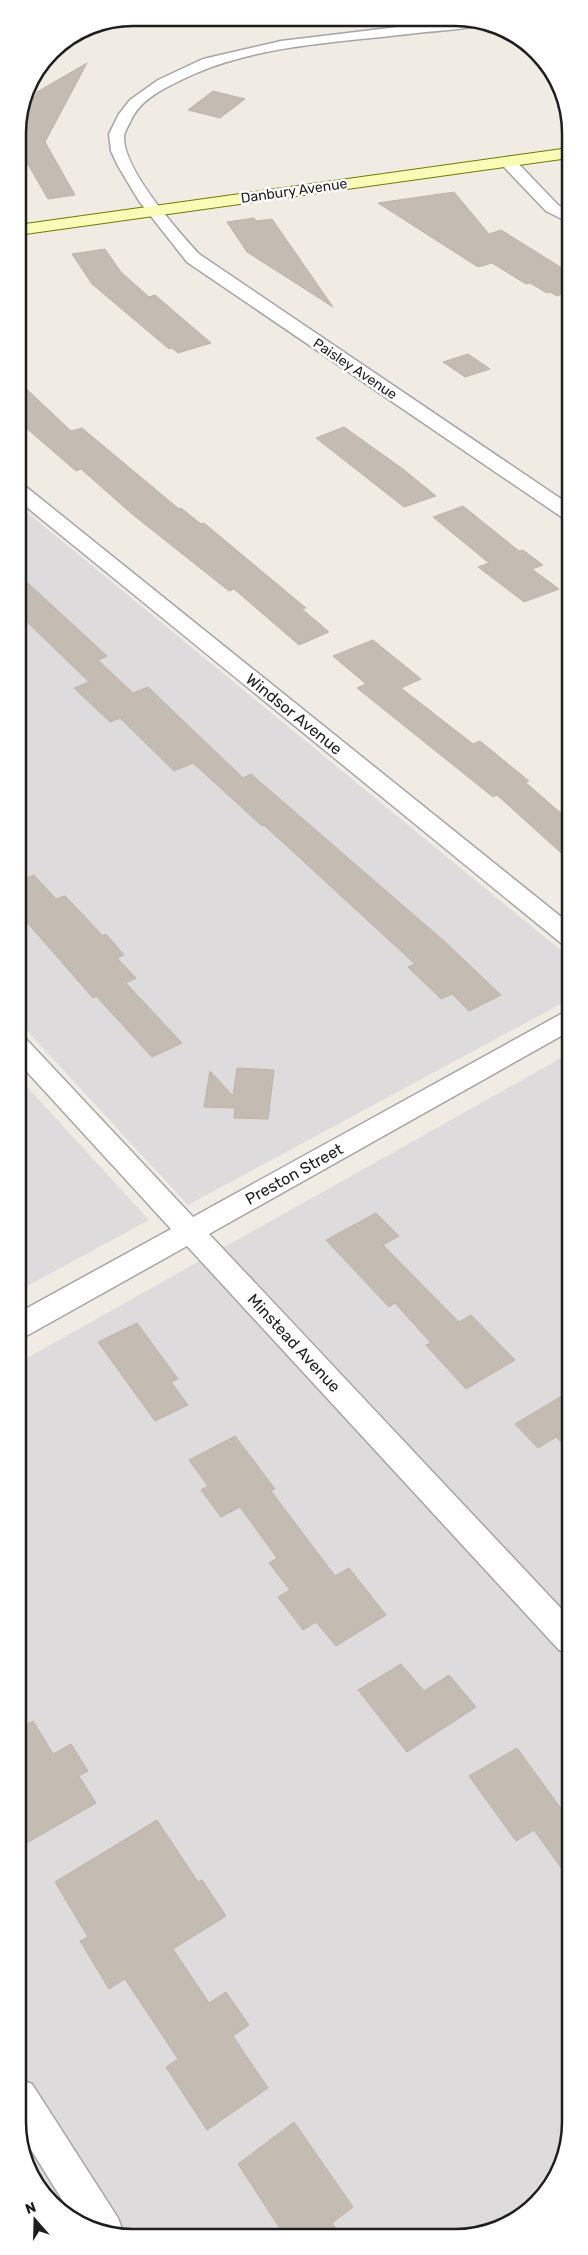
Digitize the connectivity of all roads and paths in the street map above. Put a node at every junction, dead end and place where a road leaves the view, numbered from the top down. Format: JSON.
{"nodes":[{"id":1,"x":440,"y":26,"type":"edge"},
{"id":2,"x":562,"y":154,"type":"edge"},
{"id":3,"x":508,"y":162,"type":"junction"},
{"id":4,"x":153,"y":210,"type":"junction"},
{"id":5,"x":562,"y":214,"type":"edge"},
{"id":6,"x":26,"y":229,"type":"edge"},
{"id":7,"x":26,"y":496,"type":"edge"},
{"id":8,"x":562,"y":509,"type":"edge"},
{"id":9,"x":562,"y":931,"type":"edge"},
{"id":10,"x":562,"y":1024,"type":"edge"},
{"id":11,"x":26,"y":1055,"type":"edge"},
{"id":12,"x":191,"y":1232,"type":"junction"},
{"id":13,"x":26,"y":1323,"type":"edge"},
{"id":14,"x":562,"y":1631,"type":"edge"},
{"id":15,"x":26,"y":2110,"type":"edge"},
{"id":16,"x":98,"y":2223,"type":"edge"}],
"edges":[{"from":1,"to":4,"type":"street","name":"Paisley Avenue"},
{"from":2,"to":3,"type":"street","name":"Danbury Avenue"},
{"from":3,"to":4,"type":"street","name":"Danbury Avenue"},
{"from":3,"to":5,"type":"street"},
{"from":4,"to":6,"type":"street","name":"Danbury Avenue"},
{"from":4,"to":8,"type":"street","name":"Paisley Avenue"},
{"from":7,"to":9,"type":"street","name":"Windsor Avenue"},
{"from":10,"to":12,"type":"street","name":"Preston Street"},
{"from":11,"to":12,"type":"street","name":"Minstead Avenue"},
{"from":12,"to":13,"type":"street","name":"Preston Street"},
{"from":12,"to":14,"type":"street","name":"Minstead Avenue"},
{"from":15,"to":16,"type":"street"}]}
